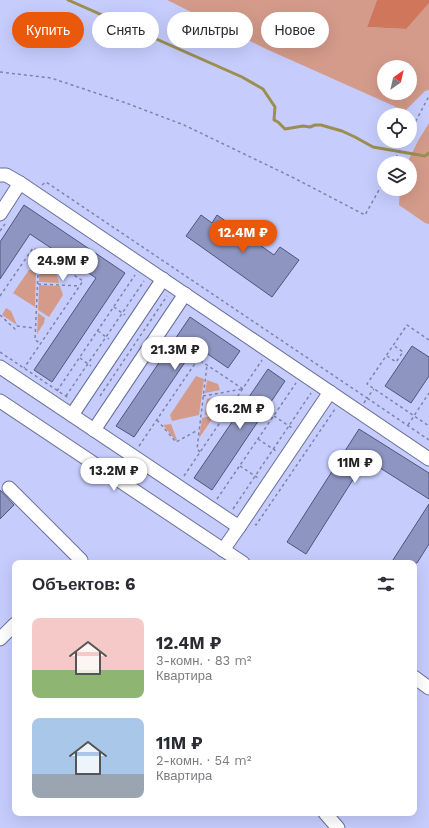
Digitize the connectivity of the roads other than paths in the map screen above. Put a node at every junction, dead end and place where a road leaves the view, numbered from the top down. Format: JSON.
{"nodes":[{"id":1,"x":0,"y":175,"type":"edge"},
{"id":2,"x":20,"y":183,"type":"junction"},
{"id":3,"x":0,"y":214,"type":"edge"},
{"id":4,"x":163,"y":279,"type":"junction"},
{"id":5,"x":185,"y":294,"type":"junction"},
{"id":6,"x":0,"y":367,"type":"edge"},
{"id":7,"x":327,"y":396,"type":"junction"},
{"id":8,"x":0,"y":401,"type":"edge"},
{"id":9,"x":75,"y":410,"type":"junction"},
{"id":10,"x":94,"y":430,"type":"junction"},
{"id":11,"x":429,"y":459,"type":"edge"},
{"id":12,"x":9,"y":488,"type":"dead end"},
{"id":13,"x":242,"y":522,"type":"junction"},
{"id":14,"x":223,"y":550,"type":"junction"},
{"id":15,"x":79,"y":560,"type":"edge"},
{"id":16,"x":238,"y":560,"type":"edge"},
{"id":17,"x":12,"y":627,"type":"edge"},
{"id":18,"x":0,"y":639,"type":"edge"},
{"id":19,"x":417,"y":680,"type":"edge"},
{"id":20,"x":429,"y":688,"type":"edge"},
{"id":21,"x":328,"y":816,"type":"edge"},
{"id":22,"x":338,"y":828,"type":"edge"}],
"edges":[{"from":1,"to":2,"type":"street"},
{"from":2,"to":3,"type":"street"},
{"from":2,"to":4,"type":"street"},
{"from":4,"to":5,"type":"street"},
{"from":4,"to":9,"type":"street"},
{"from":5,"to":7,"type":"street"},
{"from":5,"to":10,"type":"street"},
{"from":6,"to":9,"type":"street"},
{"from":7,"to":11,"type":"street"},
{"from":7,"to":13,"type":"street"},
{"from":8,"to":14,"type":"street"},
{"from":9,"to":10,"type":"street"},
{"from":10,"to":13,"type":"street"},
{"from":12,"to":15,"type":"street"},
{"from":13,"to":14,"type":"street"},
{"from":14,"to":16,"type":"street"},
{"from":17,"to":18,"type":"street"},
{"from":19,"to":20,"type":"street"},
{"from":21,"to":22,"type":"street"}]}
